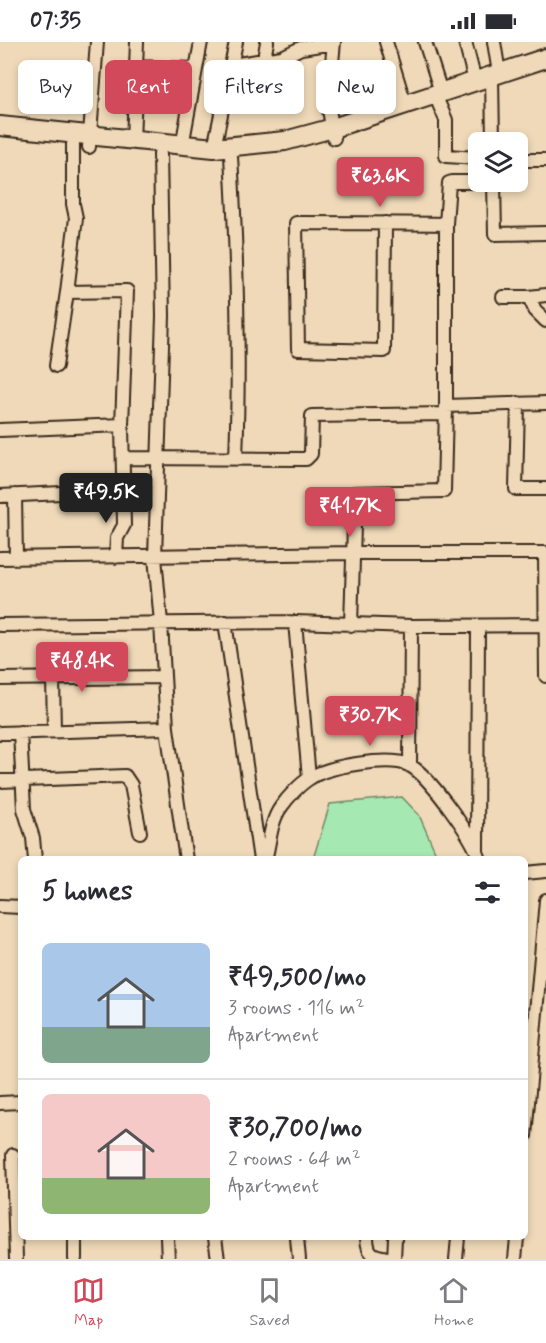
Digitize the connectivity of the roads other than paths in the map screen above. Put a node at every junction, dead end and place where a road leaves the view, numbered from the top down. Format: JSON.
{"nodes":[{"id":1,"x":97,"y":42,"type":"edge"},
{"id":2,"x":137,"y":42,"type":"edge"},
{"id":3,"x":201,"y":42,"type":"edge"},
{"id":4,"x":236,"y":42,"type":"edge"},
{"id":5,"x":267,"y":42,"type":"edge"},
{"id":6,"x":334,"y":42,"type":"edge"},
{"id":7,"x":386,"y":42,"type":"edge"},
{"id":8,"x":425,"y":42,"type":"edge"},
{"id":9,"x":465,"y":42,"type":"edge"},
{"id":10,"x":494,"y":42,"type":"edge"},
{"id":11,"x":546,"y":58,"type":"edge"},
{"id":12,"x":264,"y":59,"type":"junction"},
{"id":13,"x":136,"y":60,"type":"edge"},
{"id":14,"x":233,"y":60,"type":"edge"},
{"id":15,"x":259,"y":60,"type":"edge"},
{"id":16,"x":192,"y":69,"type":"edge"},
{"id":17,"x":196,"y":69,"type":"junction"},
{"id":18,"x":546,"y":69,"type":"edge"},
{"id":19,"x":489,"y":79,"type":"junction"},
{"id":20,"x":440,"y":98,"type":"junction"},
{"id":21,"x":405,"y":104,"type":"junction"},
{"id":22,"x":134,"y":114,"type":"edge"},
{"id":23,"x":221,"y":114,"type":"edge"},
{"id":24,"x":0,"y":126,"type":"edge"},
{"id":25,"x":493,"y":132,"type":"edge"},
{"id":26,"x":334,"y":133,"type":"junction"},
{"id":27,"x":0,"y":136,"type":"edge"},
{"id":28,"x":133,"y":141,"type":"junction"},
{"id":29,"x":84,"y":142,"type":"junction"},
{"id":30,"x":182,"y":146,"type":"junction"},
{"id":31,"x":214,"y":148,"type":"junction"},
{"id":32,"x":160,"y":154,"type":"junction"},
{"id":33,"x":231,"y":156,"type":"junction"},
{"id":34,"x":468,"y":158,"type":"edge"},
{"id":35,"x":528,"y":160,"type":"edge"},
{"id":36,"x":546,"y":160,"type":"edge"},
{"id":37,"x":468,"y":182,"type":"edge"},
{"id":38,"x":494,"y":192,"type":"edge"},
{"id":39,"x":385,"y":223,"type":"junction"},
{"id":40,"x":446,"y":224,"type":"junction"},
{"id":41,"x":546,"y":233,"type":"edge"},
{"id":42,"x":67,"y":292,"type":"junction"},
{"id":43,"x":546,"y":295,"type":"edge"},
{"id":44,"x":503,"y":297,"type":"dead end"},
{"id":45,"x":529,"y":297,"type":"junction"},
{"id":46,"x":546,"y":321,"type":"edge"},
{"id":47,"x":56,"y":366,"type":"dead end"},
{"id":48,"x":546,"y":403,"type":"edge"},
{"id":49,"x":518,"y":404,"type":"junction"},
{"id":50,"x":446,"y":410,"type":"junction"},
{"id":51,"x":122,"y":425,"type":"junction"},
{"id":52,"x":0,"y":430,"type":"edge"},
{"id":53,"x":123,"y":458,"type":"junction"},
{"id":54,"x":158,"y":458,"type":"junction"},
{"id":55,"x":236,"y":458,"type":"junction"},
{"id":56,"x":546,"y":489,"type":"edge"},
{"id":57,"x":123,"y":490,"type":"junction"},
{"id":58,"x":15,"y":495,"type":"junction"},
{"id":59,"x":0,"y":496,"type":"edge"},
{"id":60,"x":354,"y":553,"type":"junction"},
{"id":61,"x":545,"y":553,"type":"edge"},
{"id":62,"x":116,"y":557,"type":"junction"},
{"id":63,"x":155,"y":557,"type":"junction"},
{"id":64,"x":0,"y":558,"type":"edge"},
{"id":65,"x":16,"y":558,"type":"junction"},
{"id":66,"x":225,"y":622,"type":"junction"},
{"id":67,"x":294,"y":622,"type":"junction"},
{"id":68,"x":161,"y":623,"type":"junction"},
{"id":69,"x":0,"y":625,"type":"edge"},
{"id":70,"x":351,"y":625,"type":"junction"},
{"id":71,"x":546,"y":625,"type":"edge"},
{"id":72,"x":411,"y":626,"type":"junction"},
{"id":73,"x":478,"y":626,"type":"junction"},
{"id":74,"x":546,"y":676,"type":"edge"},
{"id":75,"x":164,"y":677,"type":"junction"},
{"id":76,"x":53,"y":678,"type":"junction"},
{"id":77,"x":0,"y":679,"type":"edge"},
{"id":78,"x":167,"y":728,"type":"junction"},
{"id":79,"x":54,"y":731,"type":"junction"},
{"id":80,"x":20,"y":732,"type":"junction"},
{"id":81,"x":0,"y":733,"type":"edge"},
{"id":82,"x":410,"y":766,"type":"junction"},
{"id":83,"x":309,"y":778,"type":"junction"},
{"id":84,"x":22,"y":780,"type":"junction"},
{"id":85,"x":0,"y":782,"type":"edge"},
{"id":86,"x":140,"y":832,"type":"dead end"},
{"id":87,"x":479,"y":855,"type":"edge"},
{"id":88,"x":35,"y":856,"type":"edge"},
{"id":89,"x":185,"y":856,"type":"edge"},
{"id":90,"x":259,"y":856,"type":"edge"},
{"id":91,"x":266,"y":856,"type":"edge"},
{"id":92,"x":546,"y":871,"type":"edge"},
{"id":93,"x":528,"y":873,"type":"edge"},
{"id":94,"x":546,"y":900,"type":"edge"},
{"id":95,"x":0,"y":906,"type":"edge"},
{"id":96,"x":18,"y":907,"type":"edge"},
{"id":97,"x":530,"y":1039,"type":"edge"},
{"id":98,"x":546,"y":1047,"type":"edge"},
{"id":99,"x":528,"y":1078,"type":"edge"},
{"id":100,"x":18,"y":1102,"type":"edge"},
{"id":101,"x":0,"y":1103,"type":"edge"},
{"id":102,"x":17,"y":1155,"type":"edge"},
{"id":103,"x":0,"y":1157,"type":"edge"},
{"id":104,"x":75,"y":1240,"type":"edge"},
{"id":105,"x":167,"y":1240,"type":"edge"},
{"id":106,"x":215,"y":1240,"type":"edge"},
{"id":107,"x":297,"y":1240,"type":"edge"},
{"id":108,"x":367,"y":1240,"type":"edge"},
{"id":109,"x":395,"y":1240,"type":"edge"},
{"id":110,"x":458,"y":1240,"type":"edge"},
{"id":111,"x":517,"y":1240,"type":"edge"},
{"id":112,"x":16,"y":1259,"type":"edge"},
{"id":113,"x":75,"y":1259,"type":"edge"},
{"id":114,"x":168,"y":1259,"type":"edge"},
{"id":115,"x":218,"y":1259,"type":"edge"},
{"id":116,"x":299,"y":1259,"type":"edge"},
{"id":117,"x":394,"y":1259,"type":"edge"},
{"id":118,"x":456,"y":1259,"type":"edge"},
{"id":119,"x":515,"y":1259,"type":"edge"}],
"edges":[{"from":1,"to":29,"type":"street"},
{"from":2,"to":13,"type":"street"},
{"from":3,"to":17,"type":"street"},
{"from":4,"to":14,"type":"street"},
{"from":5,"to":12,"type":"street"},
{"from":6,"to":12,"type":"street"},
{"from":6,"to":26,"type":"street"},
{"from":7,"to":21,"type":"street"},
{"from":8,"to":20,"type":"street"},
{"from":9,"to":19,"type":"street"},
{"from":10,"to":19,"type":"street"},
{"from":11,"to":19,"type":"highway"},
{"from":12,"to":15,"type":"street"},
{"from":16,"to":17,"type":"street"},
{"from":17,"to":30,"type":"street"},
{"from":18,"to":19,"type":"highway"},
{"from":19,"to":20,"type":"highway"},
{"from":19,"to":25,"type":"street"},
{"from":20,"to":21,"type":"highway"},
{"from":20,"to":26,"type":"highway"},
{"from":20,"to":34,"type":"street"},
{"from":21,"to":26,"type":"highway"},
{"from":22,"to":28,"type":"street"},
{"from":23,"to":31,"type":"street"},
{"from":24,"to":29,"type":"highway"},
{"from":26,"to":31,"type":"highway"},
{"from":26,"to":33,"type":"highway"},
{"from":27,"to":29,"type":"highway"},
{"from":28,"to":29,"type":"highway"},
{"from":28,"to":30,"type":"highway"},
{"from":29,"to":32,"type":"highway"},
{"from":29,"to":42,"type":"street"},
{"from":30,"to":31,"type":"highway"},
{"from":32,"to":33,"type":"highway"},
{"from":32,"to":54,"type":"street"},
{"from":33,"to":55,"type":"street"},
{"from":35,"to":36,"type":"street"},
{"from":37,"to":40,"type":"street"},
{"from":38,"to":41,"type":"street"},
{"from":39,"to":39,"type":"street"},
{"from":39,"to":40,"type":"street"},
{"from":40,"to":50,"type":"street"},
{"from":42,"to":47,"type":"street"},
{"from":42,"to":51,"type":"street"},
{"from":43,"to":45,"type":"street"},
{"from":44,"to":45,"type":"street"},
{"from":45,"to":46,"type":"street"},
{"from":48,"to":49,"type":"street"},
{"from":49,"to":50,"type":"street"},
{"from":49,"to":56,"type":"street"},
{"from":50,"to":55,"type":"street"},
{"from":50,"to":60,"type":"street"},
{"from":51,"to":52,"type":"street"},
{"from":51,"to":53,"type":"street"},
{"from":53,"to":54,"type":"street"},
{"from":53,"to":57,"type":"street"},
{"from":54,"to":55,"type":"street"},
{"from":54,"to":63,"type":"street"},
{"from":57,"to":58,"type":"street"},
{"from":57,"to":62,"type":"street"},
{"from":58,"to":59,"type":"street"},
{"from":58,"to":65,"type":"street"},
{"from":60,"to":61,"type":"street"},
{"from":60,"to":63,"type":"street"},
{"from":60,"to":70,"type":"street"},
{"from":61,"to":71,"type":"street"},
{"from":62,"to":63,"type":"street"},
{"from":62,"to":65,"type":"street"},
{"from":63,"to":68,"type":"street"},
{"from":64,"to":65,"type":"street"},
{"from":66,"to":67,"type":"street"},
{"from":66,"to":68,"type":"street"},
{"from":66,"to":90,"type":"street"},
{"from":67,"to":70,"type":"street"},
{"from":67,"to":83,"type":"street"},
{"from":68,"to":69,"type":"street"},
{"from":68,"to":75,"type":"street"},
{"from":70,"to":72,"type":"street"},
{"from":71,"to":73,"type":"street"},
{"from":71,"to":74,"type":"street"},
{"from":72,"to":73,"type":"street"},
{"from":72,"to":82,"type":"street"},
{"from":73,"to":87,"type":"street"},
{"from":75,"to":76,"type":"street"},
{"from":75,"to":78,"type":"street"},
{"from":76,"to":77,"type":"street"},
{"from":76,"to":79,"type":"street"},
{"from":78,"to":79,"type":"street"},
{"from":78,"to":89,"type":"street"},
{"from":79,"to":80,"type":"street"},
{"from":80,"to":81,"type":"street"},
{"from":80,"to":84,"type":"street"},
{"from":82,"to":83,"type":"street"},
{"from":82,"to":87,"type":"street"},
{"from":83,"to":91,"type":"street"},
{"from":84,"to":85,"type":"street"},
{"from":84,"to":86,"type":"street"},
{"from":84,"to":88,"type":"street"},
{"from":92,"to":93,"type":"street"},
{"from":94,"to":97,"type":"street"},
{"from":95,"to":96,"type":"street"},
{"from":97,"to":98,"type":"street"},
{"from":97,"to":99,"type":"street"},
{"from":100,"to":101,"type":"street"},
{"from":102,"to":103,"type":"street"},
{"from":102,"to":112,"type":"street"},
{"from":104,"to":113,"type":"street"},
{"from":105,"to":114,"type":"street"},
{"from":106,"to":115,"type":"street"},
{"from":107,"to":116,"type":"street"},
{"from":108,"to":117,"type":"street"},
{"from":109,"to":117,"type":"street"},
{"from":110,"to":118,"type":"street"},
{"from":111,"to":119,"type":"street"}]}
